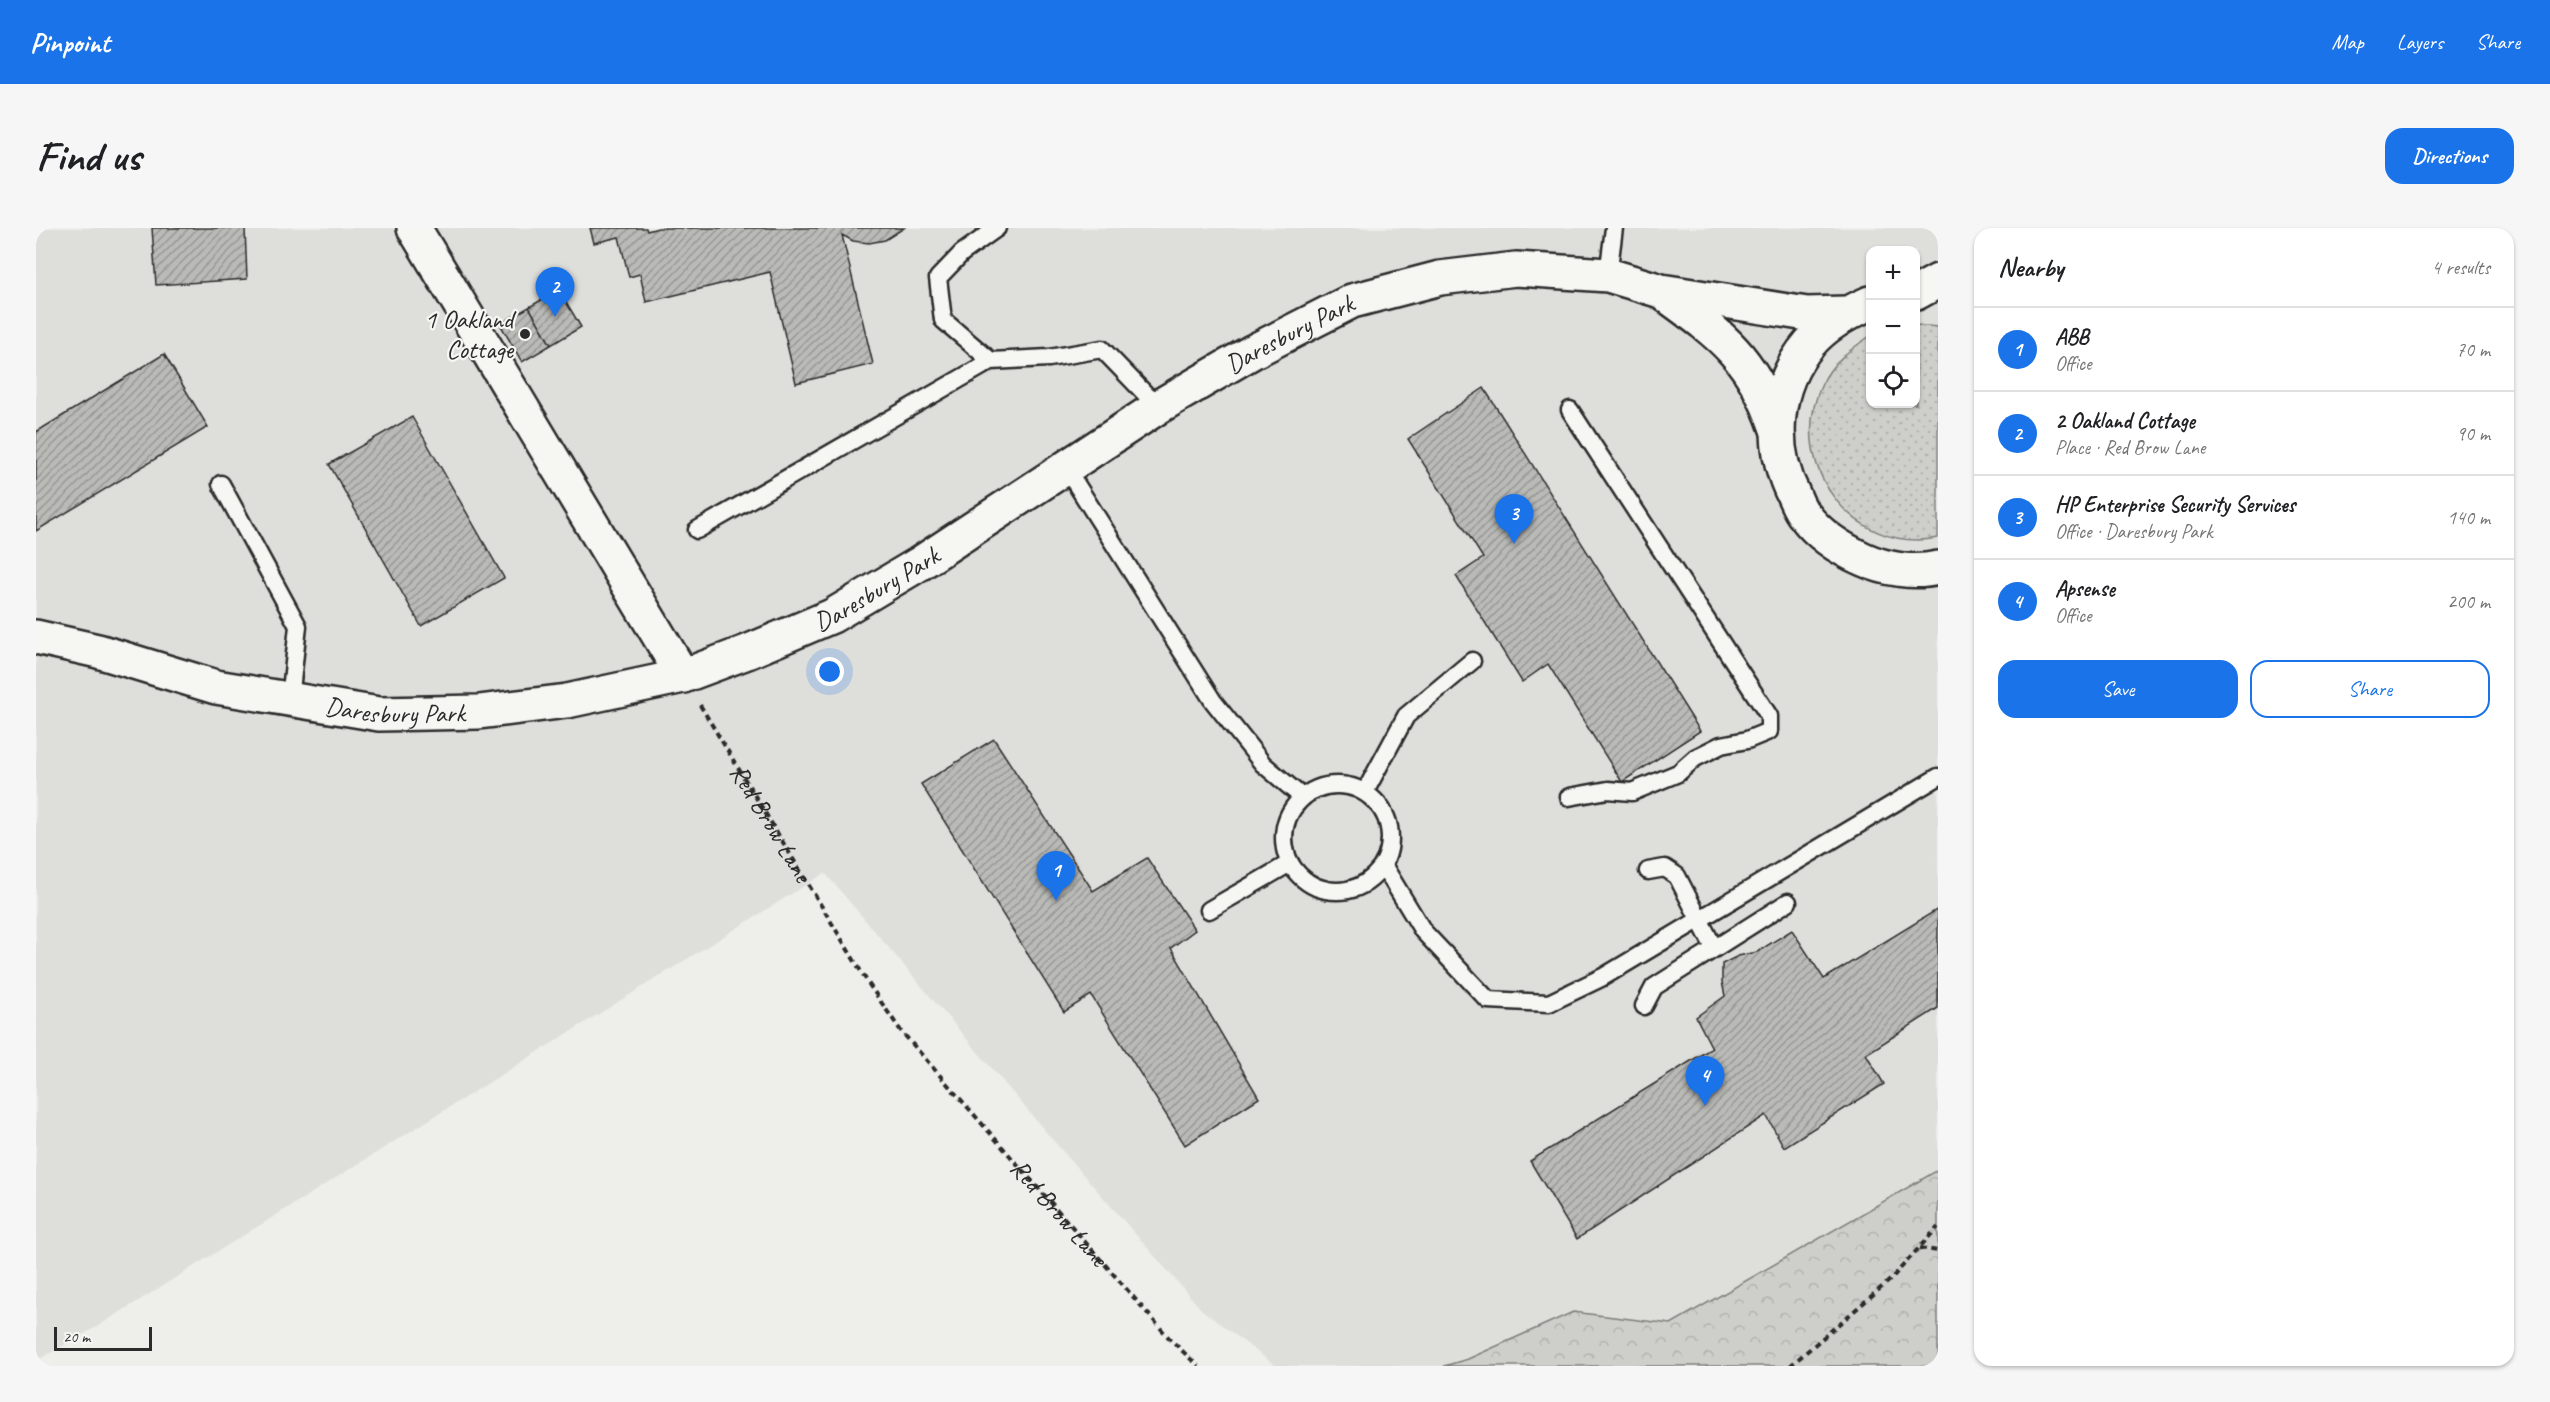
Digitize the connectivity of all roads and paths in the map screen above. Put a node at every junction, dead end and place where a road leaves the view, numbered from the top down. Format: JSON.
{"nodes":[{"id":1,"x":414,"y":228,"type":"edge"},
{"id":2,"x":997,"y":228,"type":"edge"},
{"id":3,"x":1614,"y":228,"type":"edge"},
{"id":4,"x":1608,"y":275,"type":"junction"},
{"id":5,"x":1938,"y":281,"type":"edge"},
{"id":6,"x":1661,"y":291,"type":"junction"},
{"id":7,"x":1920,"y":292,"type":"edge"},
{"id":8,"x":1920,"y":295,"type":"edge"},
{"id":9,"x":1938,"y":299,"type":"edge"},
{"id":10,"x":1858,"y":308,"type":"edge"},
{"id":11,"x":991,"y":361,"type":"junction"},
{"id":12,"x":1158,"y":406,"type":"junction"},
{"id":13,"x":1570,"y":410,"type":"dead end"},
{"id":14,"x":1776,"y":429,"type":"junction"},
{"id":15,"x":1066,"y":468,"type":"junction"},
{"id":16,"x":221,"y":484,"type":"dead end"},
{"id":17,"x":697,"y":530,"type":"dead end"},
{"id":18,"x":1938,"y":568,"type":"edge"},
{"id":19,"x":36,"y":637,"type":"edge"},
{"id":20,"x":1472,"y":661,"type":"dead end"},
{"id":21,"x":683,"y":676,"type":"junction"},
{"id":22,"x":290,"y":700,"type":"junction"},
{"id":23,"x":1938,"y":777,"type":"edge"},
{"id":24,"x":1365,"y":792,"type":"junction"},
{"id":25,"x":1302,"y":797,"type":"junction"},
{"id":26,"x":1569,"y":797,"type":"dead end"},
{"id":27,"x":1290,"y":863,"type":"junction"},
{"id":28,"x":1383,"y":865,"type":"junction"},
{"id":29,"x":1648,"y":871,"type":"dead end"},
{"id":30,"x":1788,"y":902,"type":"dead end"},
{"id":31,"x":1209,"y":909,"type":"dead end"},
{"id":32,"x":1699,"y":920,"type":"junction"},
{"id":33,"x":1714,"y":948,"type":"junction"},
{"id":34,"x":1644,"y":1006,"type":"dead end"},
{"id":35,"x":1938,"y":1227,"type":"edge"},
{"id":36,"x":1920,"y":1248,"type":"junction"},
{"id":37,"x":1938,"y":1251,"type":"edge"},
{"id":38,"x":1198,"y":1366,"type":"edge"},
{"id":39,"x":1790,"y":1366,"type":"edge"}],
"edges":[{"from":1,"to":21,"type":"street"},
{"from":2,"to":11,"type":"lane"},
{"from":3,"to":4,"type":"lane"},
{"from":4,"to":6,"type":"street","name":"Daresbury Park"},
{"from":4,"to":12,"type":"street","name":"Daresbury Park"},
{"from":5,"to":7,"type":"street"},
{"from":6,"to":10,"type":"street"},
{"from":6,"to":14,"type":"street"},
{"from":8,"to":9,"type":"street"},
{"from":10,"to":14,"type":"street"},
{"from":11,"to":12,"type":"lane"},
{"from":11,"to":17,"type":"lane"},
{"from":12,"to":15,"type":"street","name":"Daresbury Park"},
{"from":13,"to":26,"type":"lane"},
{"from":14,"to":18,"type":"street"},
{"from":15,"to":21,"type":"street","name":"Daresbury Park"},
{"from":15,"to":25,"type":"lane"},
{"from":16,"to":22,"type":"lane"},
{"from":19,"to":22,"type":"street","name":"Daresbury Park"},
{"from":20,"to":24,"type":"lane"},
{"from":21,"to":22,"type":"street","name":"Daresbury Park"},
{"from":21,"to":38,"type":"path","name":"Red Brow Lane"},
{"from":23,"to":32,"type":"lane"},
{"from":24,"to":25,"type":"lane"},
{"from":24,"to":28,"type":"lane"},
{"from":25,"to":27,"type":"lane"},
{"from":27,"to":28,"type":"lane"},
{"from":27,"to":31,"type":"lane"},
{"from":28,"to":32,"type":"lane"},
{"from":29,"to":32,"type":"lane"},
{"from":30,"to":33,"type":"lane"},
{"from":32,"to":33,"type":"lane"},
{"from":33,"to":34,"type":"lane"},
{"from":35,"to":36,"type":"path"},
{"from":36,"to":37,"type":"path"},
{"from":36,"to":39,"type":"path"}]}
